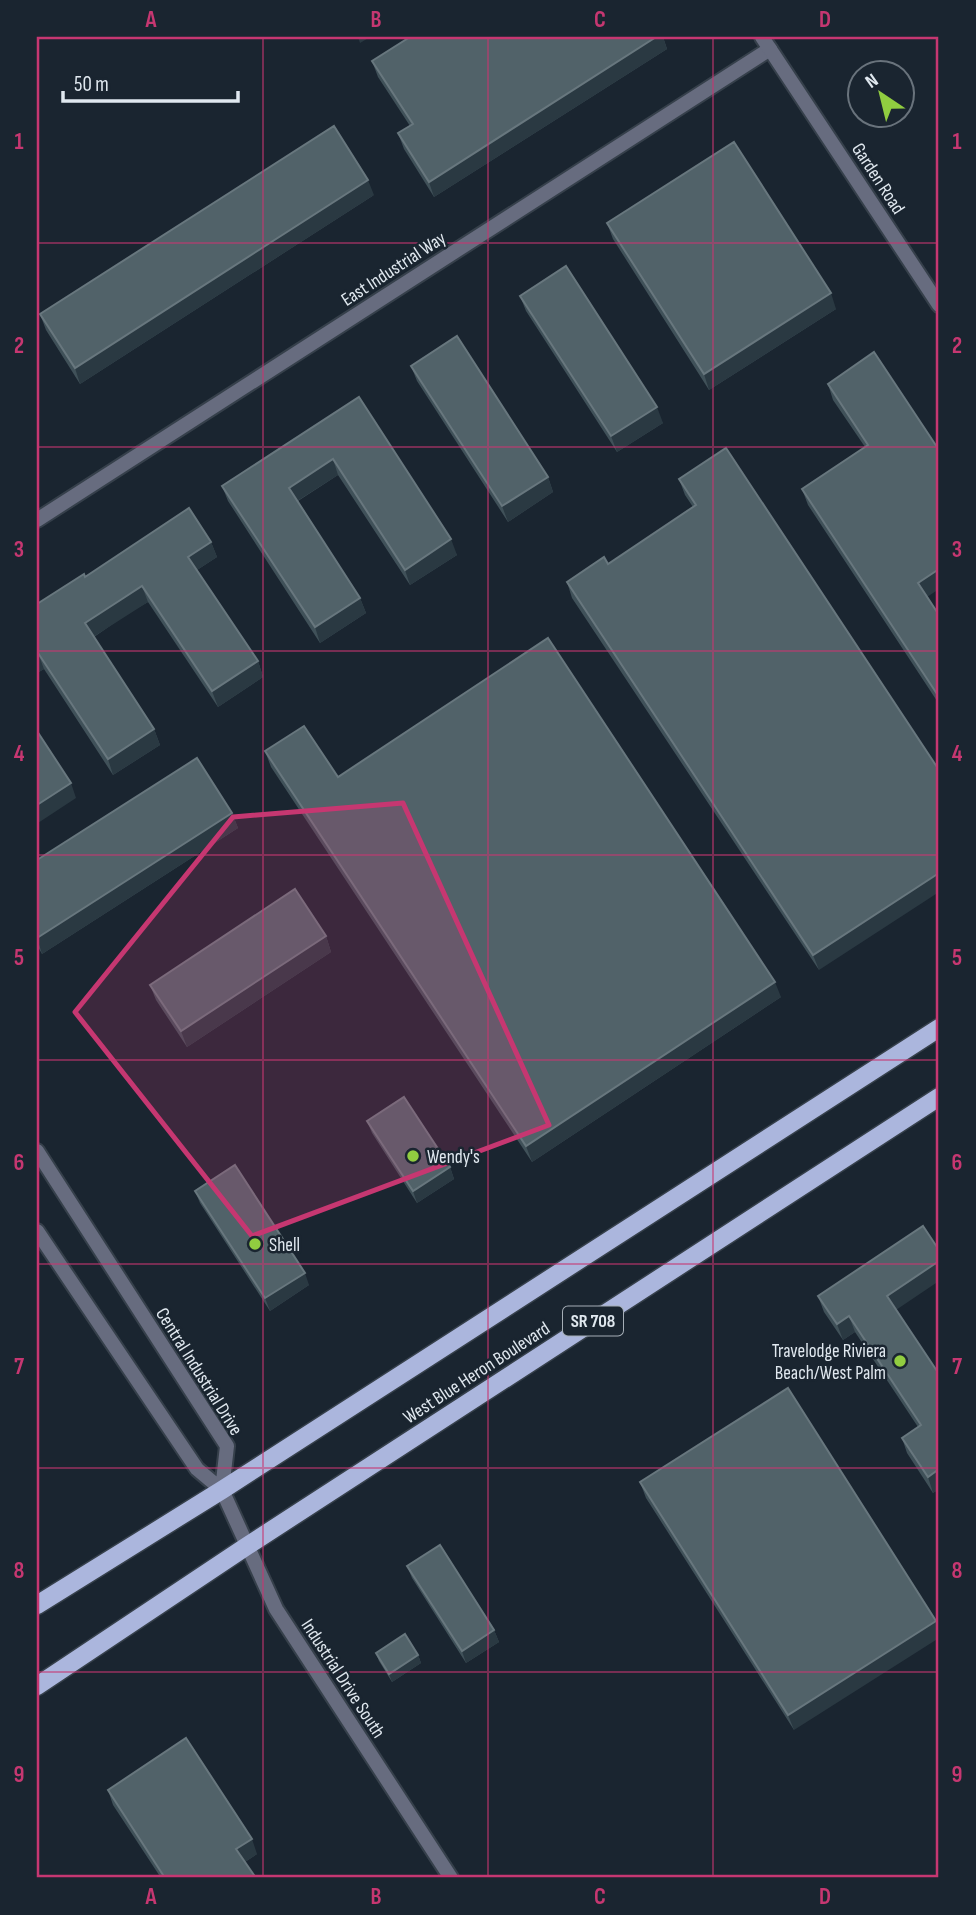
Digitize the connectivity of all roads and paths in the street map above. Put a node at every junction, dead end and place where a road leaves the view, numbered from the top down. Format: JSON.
{"nodes":[{"id":1,"x":766,"y":43,"type":"edge"},
{"id":2,"x":939,"y":305,"type":"edge"},
{"id":3,"x":37,"y":520,"type":"edge"},
{"id":4,"x":939,"y":1028,"type":"edge"},
{"id":5,"x":939,"y":1097,"type":"edge"},
{"id":6,"x":37,"y":1151,"type":"edge"},
{"id":7,"x":37,"y":1231,"type":"edge"},
{"id":8,"x":222,"y":1490,"type":"junction"},
{"id":9,"x":247,"y":1546,"type":"junction"},
{"id":10,"x":37,"y":1605,"type":"edge"},
{"id":11,"x":37,"y":1686,"type":"edge"},
{"id":12,"x":451,"y":1878,"type":"edge"}],
"edges":[{"from":1,"to":2,"type":"street","name":"Garden Road"},
{"from":1,"to":3,"type":"street","name":"East Industrial Way"},
{"from":4,"to":8,"type":"main road","name":"West Blue Heron Boulevard"},
{"from":5,"to":9,"type":"main road","name":"West Blue Heron Boulevard","number":"SR 708"},
{"from":6,"to":8,"type":"street","name":"Central Industrial Drive"},
{"from":7,"to":8,"type":"street"},
{"from":8,"to":9,"type":"street","name":"Industrial Drive South"},
{"from":8,"to":10,"type":"main road","name":"West Blue Heron Boulevard"},
{"from":9,"to":11,"type":"main road","name":"West Blue Heron Boulevard","number":"SR 708"},
{"from":9,"to":12,"type":"street","name":"Industrial Drive South"}]}
